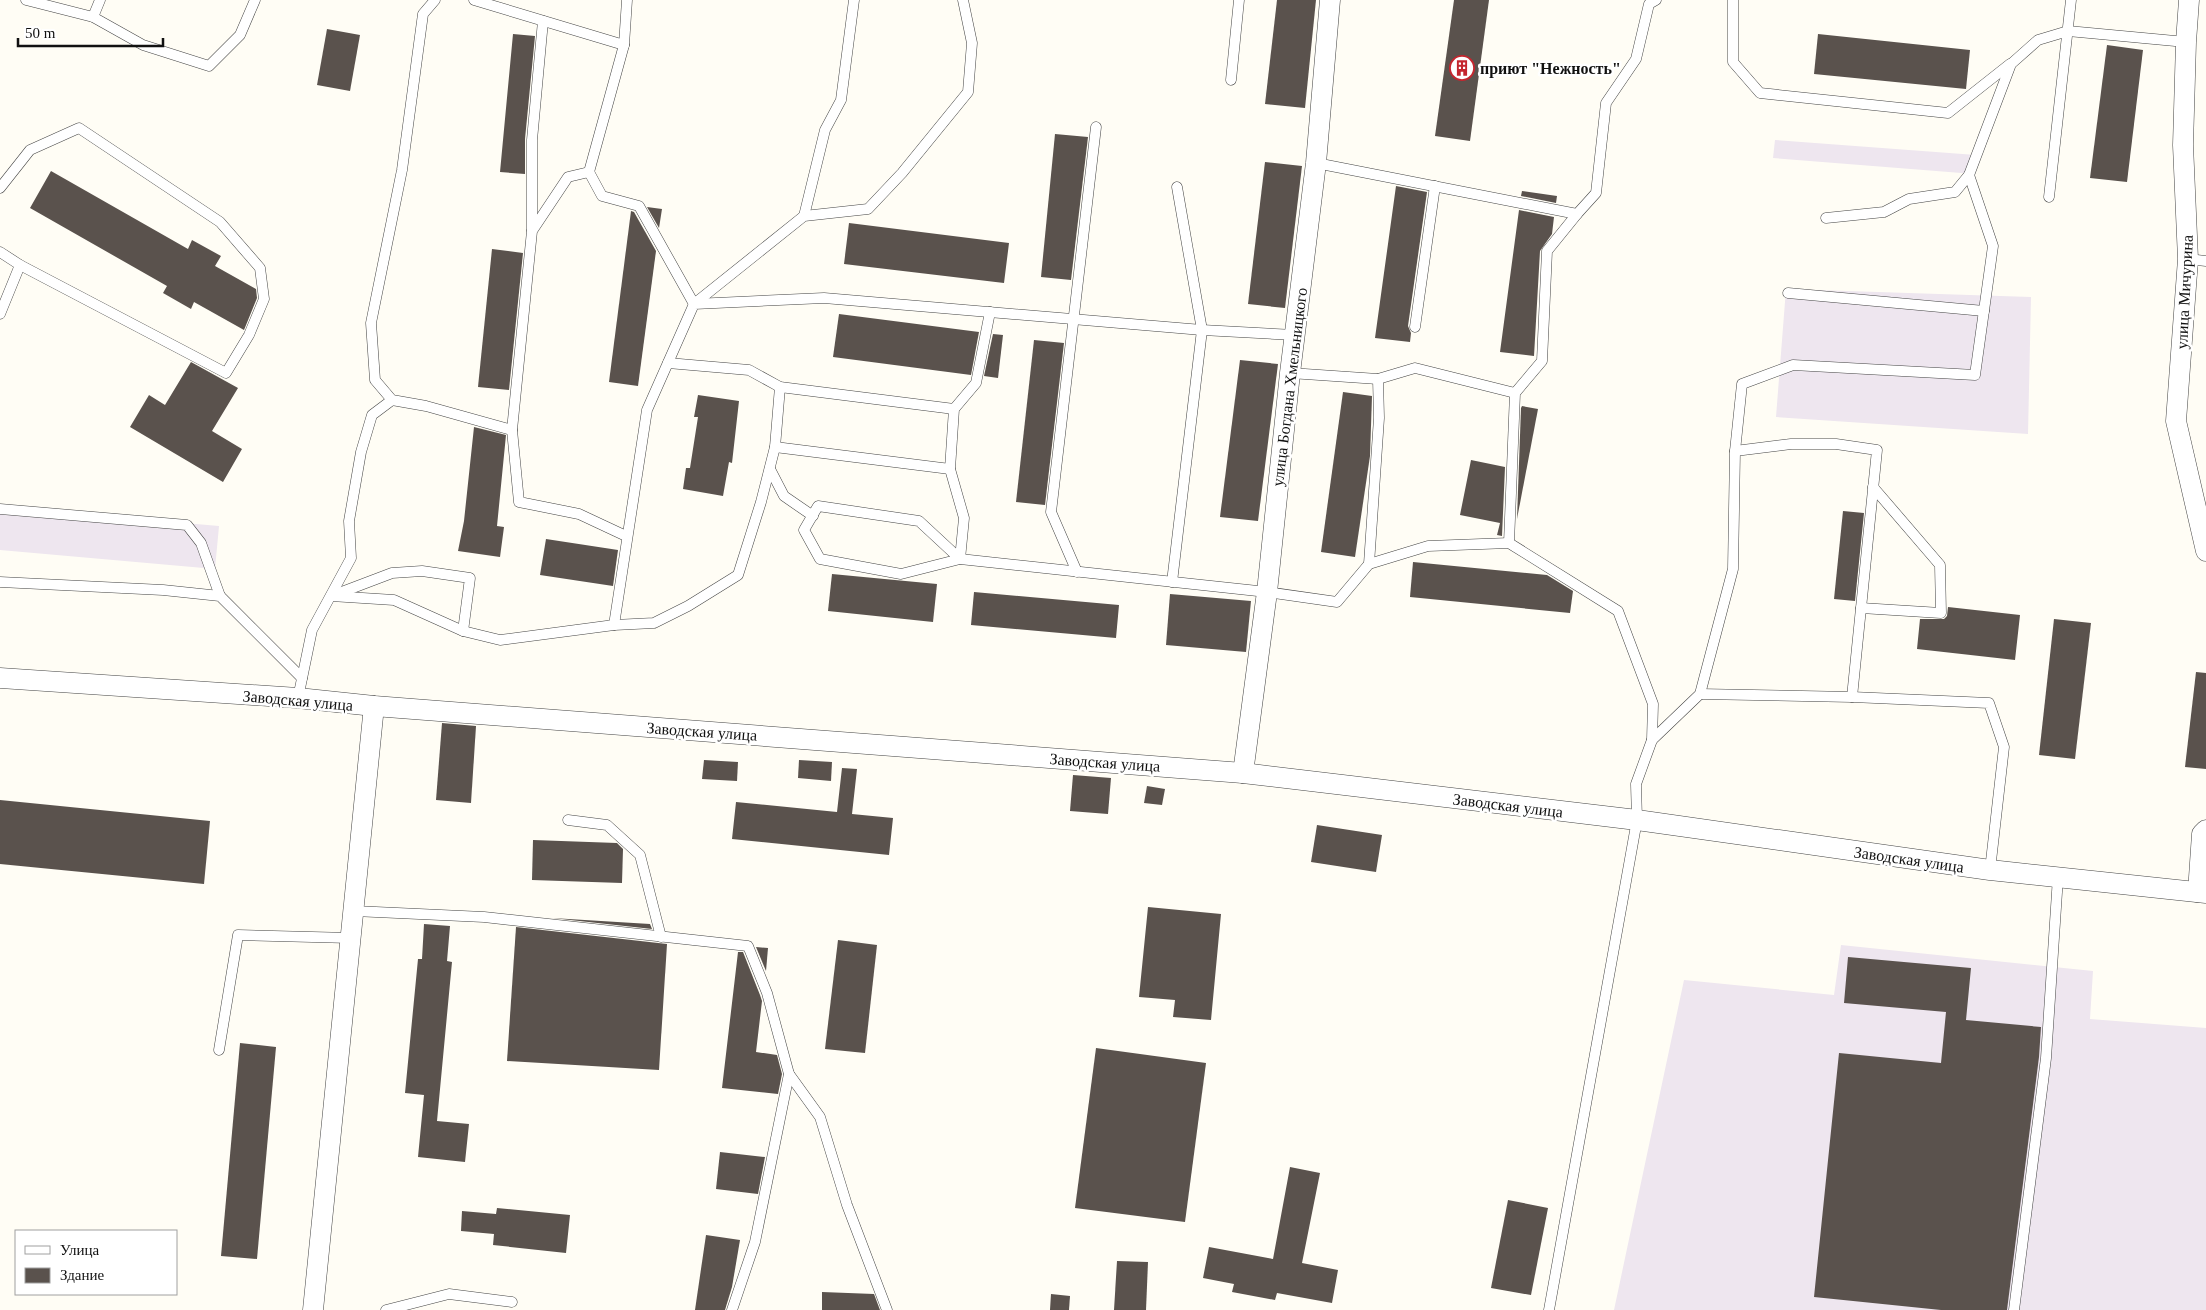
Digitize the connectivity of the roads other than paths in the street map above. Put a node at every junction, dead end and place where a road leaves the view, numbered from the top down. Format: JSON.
{"nodes":[{"id":1,"x":26,"y":0,"type":"edge"},
{"id":2,"x":100,"y":0,"type":"edge"},
{"id":3,"x":255,"y":0,"type":"edge"},
{"id":4,"x":435,"y":0,"type":"edge"},
{"id":5,"x":474,"y":0,"type":"edge"},
{"id":6,"x":627,"y":0,"type":"edge"},
{"id":7,"x":854,"y":0,"type":"edge"},
{"id":8,"x":963,"y":0,"type":"edge"},
{"id":9,"x":1239,"y":0,"type":"edge"},
{"id":10,"x":1330,"y":0,"type":"edge"},
{"id":11,"x":1656,"y":0,"type":"edge"},
{"id":12,"x":1733,"y":0,"type":"edge"},
{"id":13,"x":2071,"y":0,"type":"edge"},
{"id":14,"x":2189,"y":0,"type":"edge"},
{"id":15,"x":93,"y":17,"type":"junction"},
{"id":16,"x":543,"y":21,"type":"junction"},
{"id":17,"x":2068,"y":31,"type":"junction"},
{"id":18,"x":2186,"y":42,"type":"junction"},
{"id":19,"x":624,"y":45,"type":"junction"},
{"id":20,"x":2010,"y":64,"type":"junction"},
{"id":21,"x":1231,"y":80,"type":"dead end"},
{"id":22,"x":1096,"y":127,"type":"dead end"},
{"id":23,"x":1316,"y":163,"type":"junction"},
{"id":24,"x":589,"y":172,"type":"junction"},
{"id":25,"x":1969,"y":175,"type":"junction"},
{"id":26,"x":1435,"y":186,"type":"junction"},
{"id":27,"x":1178,"y":187,"type":"dead end"},
{"id":28,"x":0,"y":188,"type":"edge"},
{"id":29,"x":2049,"y":197,"type":"dead end"},
{"id":30,"x":1577,"y":214,"type":"junction"},
{"id":31,"x":804,"y":216,"type":"junction"},
{"id":32,"x":1826,"y":218,"type":"dead end"},
{"id":33,"x":532,"y":231,"type":"junction"},
{"id":34,"x":0,"y":252,"type":"edge"},
{"id":35,"x":2197,"y":260,"type":"edge"},
{"id":36,"x":20,"y":265,"type":"junction"},
{"id":37,"x":1788,"y":293,"type":"dead end"},
{"id":38,"x":694,"y":304,"type":"junction"},
{"id":39,"x":1984,"y":311,"type":"junction"},
{"id":40,"x":990,"y":312,"type":"junction"},
{"id":41,"x":0,"y":314,"type":"edge"},
{"id":42,"x":1075,"y":319,"type":"junction"},
{"id":43,"x":1415,"y":327,"type":"dead end"},
{"id":44,"x":1202,"y":330,"type":"junction"},
{"id":45,"x":1295,"y":335,"type":"junction"},
{"id":46,"x":668,"y":363,"type":"junction"},
{"id":47,"x":1290,"y":373,"type":"junction"},
{"id":48,"x":1378,"y":379,"type":"junction"},
{"id":49,"x":780,"y":387,"type":"junction"},
{"id":50,"x":1515,"y":393,"type":"junction"},
{"id":51,"x":392,"y":400,"type":"junction"},
{"id":52,"x":954,"y":409,"type":"junction"},
{"id":53,"x":512,"y":430,"type":"junction"},
{"id":54,"x":775,"y":447,"type":"junction"},
{"id":55,"x":1734,"y":451,"type":"junction"},
{"id":56,"x":770,"y":469,"type":"junction"},
{"id":57,"x":950,"y":469,"type":"junction"},
{"id":58,"x":1873,"y":488,"type":"junction"},
{"id":59,"x":0,"y":508,"type":"edge"},
{"id":60,"x":813,"y":516,"type":"junction"},
{"id":61,"x":626,"y":536,"type":"junction"},
{"id":62,"x":1509,"y":543,"type":"junction"},
{"id":63,"x":2206,"y":551,"type":"edge"},
{"id":64,"x":960,"y":559,"type":"junction"},
{"id":65,"x":1369,"y":564,"type":"junction"},
{"id":66,"x":1077,"y":572,"type":"junction"},
{"id":67,"x":0,"y":582,"type":"edge"},
{"id":68,"x":1172,"y":582,"type":"junction"},
{"id":69,"x":1267,"y":592,"type":"junction"},
{"id":70,"x":220,"y":596,"type":"junction"},
{"id":71,"x":331,"y":596,"type":"junction"},
{"id":72,"x":1861,"y":608,"type":"junction"},
{"id":73,"x":614,"y":625,"type":"junction"},
{"id":74,"x":463,"y":631,"type":"junction"},
{"id":75,"x":0,"y":678,"type":"edge"},
{"id":76,"x":302,"y":678,"type":"junction"},
{"id":77,"x":1700,"y":694,"type":"junction"},
{"id":78,"x":1852,"y":696,"type":"junction"},
{"id":79,"x":298,"y":698,"type":"junction"},
{"id":80,"x":374,"y":706,"type":"junction"},
{"id":81,"x":1652,"y":740,"type":"junction"},
{"id":82,"x":1243,"y":773,"type":"junction"},
{"id":83,"x":568,"y":820,"type":"dead end"},
{"id":84,"x":1637,"y":820,"type":"junction"},
{"id":85,"x":2206,"y":830,"type":"edge"},
{"id":86,"x":1990,"y":870,"type":"junction"},
{"id":87,"x":2058,"y":877,"type":"junction"},
{"id":88,"x":2202,"y":892,"type":"edge"},
{"id":89,"x":354,"y":911,"type":"junction"},
{"id":90,"x":661,"y":937,"type":"junction"},
{"id":91,"x":351,"y":938,"type":"junction"},
{"id":92,"x":219,"y":1050,"type":"dead end"},
{"id":93,"x":790,"y":1074,"type":"junction"},
{"id":94,"x":512,"y":1302,"type":"dead end"},
{"id":95,"x":313,"y":1310,"type":"edge"},
{"id":96,"x":386,"y":1310,"type":"edge"},
{"id":97,"x":732,"y":1310,"type":"edge"},
{"id":98,"x":887,"y":1310,"type":"edge"},
{"id":99,"x":1549,"y":1310,"type":"edge"},
{"id":100,"x":2014,"y":1310,"type":"edge"}],
"edges":[{"from":1,"to":15,"type":"lane"},
{"from":2,"to":15,"type":"lane"},
{"from":3,"to":15,"type":"lane"},
{"from":4,"to":51,"type":"lane"},
{"from":5,"to":16,"type":"lane"},
{"from":6,"to":19,"type":"lane"},
{"from":7,"to":31,"type":"lane"},
{"from":8,"to":31,"type":"lane"},
{"from":9,"to":21,"type":"lane"},
{"from":10,"to":23,"type":"street","name":"улица Богдана Хмельницкого"},
{"from":11,"to":30,"type":"lane"},
{"from":12,"to":20,"type":"lane"},
{"from":13,"to":17,"type":"lane"},
{"from":14,"to":18,"type":"street","name":"улица Мичурина"},
{"from":16,"to":19,"type":"lane"},
{"from":16,"to":33,"type":"lane"},
{"from":17,"to":18,"type":"lane"},
{"from":17,"to":20,"type":"lane"},
{"from":17,"to":29,"type":"lane"},
{"from":18,"to":35,"type":"street","name":"улица Мичурина"},
{"from":19,"to":24,"type":"lane"},
{"from":20,"to":25,"type":"lane"},
{"from":22,"to":42,"type":"lane"},
{"from":23,"to":26,"type":"lane"},
{"from":23,"to":45,"type":"street","name":"улица Богдана Хмельницкого"},
{"from":24,"to":33,"type":"lane"},
{"from":24,"to":38,"type":"lane"},
{"from":25,"to":32,"type":"lane"},
{"from":25,"to":39,"type":"lane"},
{"from":26,"to":30,"type":"lane"},
{"from":26,"to":43,"type":"lane"},
{"from":27,"to":44,"type":"lane"},
{"from":28,"to":36,"type":"lane"},
{"from":30,"to":50,"type":"lane"},
{"from":31,"to":38,"type":"lane"},
{"from":33,"to":53,"type":"lane"},
{"from":34,"to":36,"type":"lane"},
{"from":35,"to":63,"type":"street","name":"улица Мичурина"},
{"from":36,"to":41,"type":"lane"},
{"from":37,"to":39,"type":"lane"},
{"from":38,"to":40,"type":"lane"},
{"from":38,"to":46,"type":"lane"},
{"from":39,"to":55,"type":"lane"},
{"from":40,"to":42,"type":"lane"},
{"from":40,"to":52,"type":"lane"},
{"from":42,"to":44,"type":"lane"},
{"from":42,"to":66,"type":"lane"},
{"from":44,"to":45,"type":"lane"},
{"from":44,"to":68,"type":"lane"},
{"from":45,"to":47,"type":"street","name":"улица Богдана Хмельницкого"},
{"from":46,"to":49,"type":"lane"},
{"from":46,"to":61,"type":"lane"},
{"from":47,"to":48,"type":"lane"},
{"from":47,"to":69,"type":"street","name":"улица Богдана Хмельницкого"},
{"from":48,"to":50,"type":"lane"},
{"from":48,"to":65,"type":"lane"},
{"from":49,"to":52,"type":"lane"},
{"from":49,"to":54,"type":"lane"},
{"from":50,"to":62,"type":"lane"},
{"from":51,"to":53,"type":"lane"},
{"from":51,"to":71,"type":"lane"},
{"from":52,"to":57,"type":"lane"},
{"from":53,"to":61,"type":"lane"},
{"from":54,"to":56,"type":"lane"},
{"from":54,"to":57,"type":"lane"},
{"from":55,"to":58,"type":"lane"},
{"from":55,"to":77,"type":"lane"},
{"from":56,"to":60,"type":"lane"},
{"from":56,"to":73,"type":"lane"},
{"from":57,"to":64,"type":"lane"},
{"from":58,"to":72,"type":"lane"},
{"from":58,"to":72,"type":"lane"},
{"from":59,"to":70,"type":"lane"},
{"from":60,"to":64,"type":"lane"},
{"from":60,"to":64,"type":"lane"},
{"from":61,"to":73,"type":"lane"},
{"from":62,"to":65,"type":"lane"},
{"from":62,"to":81,"type":"lane"},
{"from":64,"to":66,"type":"lane"},
{"from":65,"to":69,"type":"lane"},
{"from":66,"to":68,"type":"lane"},
{"from":67,"to":70,"type":"lane"},
{"from":68,"to":69,"type":"lane"},
{"from":69,"to":82,"type":"street","name":"улица Богдана Хмельницкого"},
{"from":70,"to":76,"type":"lane"},
{"from":71,"to":74,"type":"lane"},
{"from":71,"to":74,"type":"lane"},
{"from":71,"to":76,"type":"lane"},
{"from":72,"to":78,"type":"lane"},
{"from":73,"to":74,"type":"lane"},
{"from":75,"to":79,"type":"street","name":"Заводская улица"},
{"from":76,"to":79,"type":"lane"},
{"from":77,"to":78,"type":"lane"},
{"from":77,"to":81,"type":"lane"},
{"from":78,"to":86,"type":"lane"},
{"from":79,"to":80,"type":"street","name":"Заводская улица"},
{"from":80,"to":82,"type":"street","name":"Заводская улица"},
{"from":80,"to":89,"type":"street"},
{"from":81,"to":84,"type":"lane"},
{"from":82,"to":84,"type":"street","name":"Заводская улица"},
{"from":83,"to":90,"type":"lane"},
{"from":84,"to":86,"type":"street","name":"Заводская улица"},
{"from":84,"to":99,"type":"lane"},
{"from":85,"to":88,"type":"street"},
{"from":86,"to":87,"type":"street","name":"Заводская улица"},
{"from":87,"to":88,"type":"street","name":"Заводская улица"},
{"from":87,"to":100,"type":"lane"},
{"from":89,"to":90,"type":"lane"},
{"from":89,"to":91,"type":"street"},
{"from":90,"to":93,"type":"lane"},
{"from":91,"to":92,"type":"lane"},
{"from":91,"to":95,"type":"street"},
{"from":93,"to":97,"type":"lane"},
{"from":93,"to":98,"type":"lane"},
{"from":94,"to":96,"type":"lane"}]}
